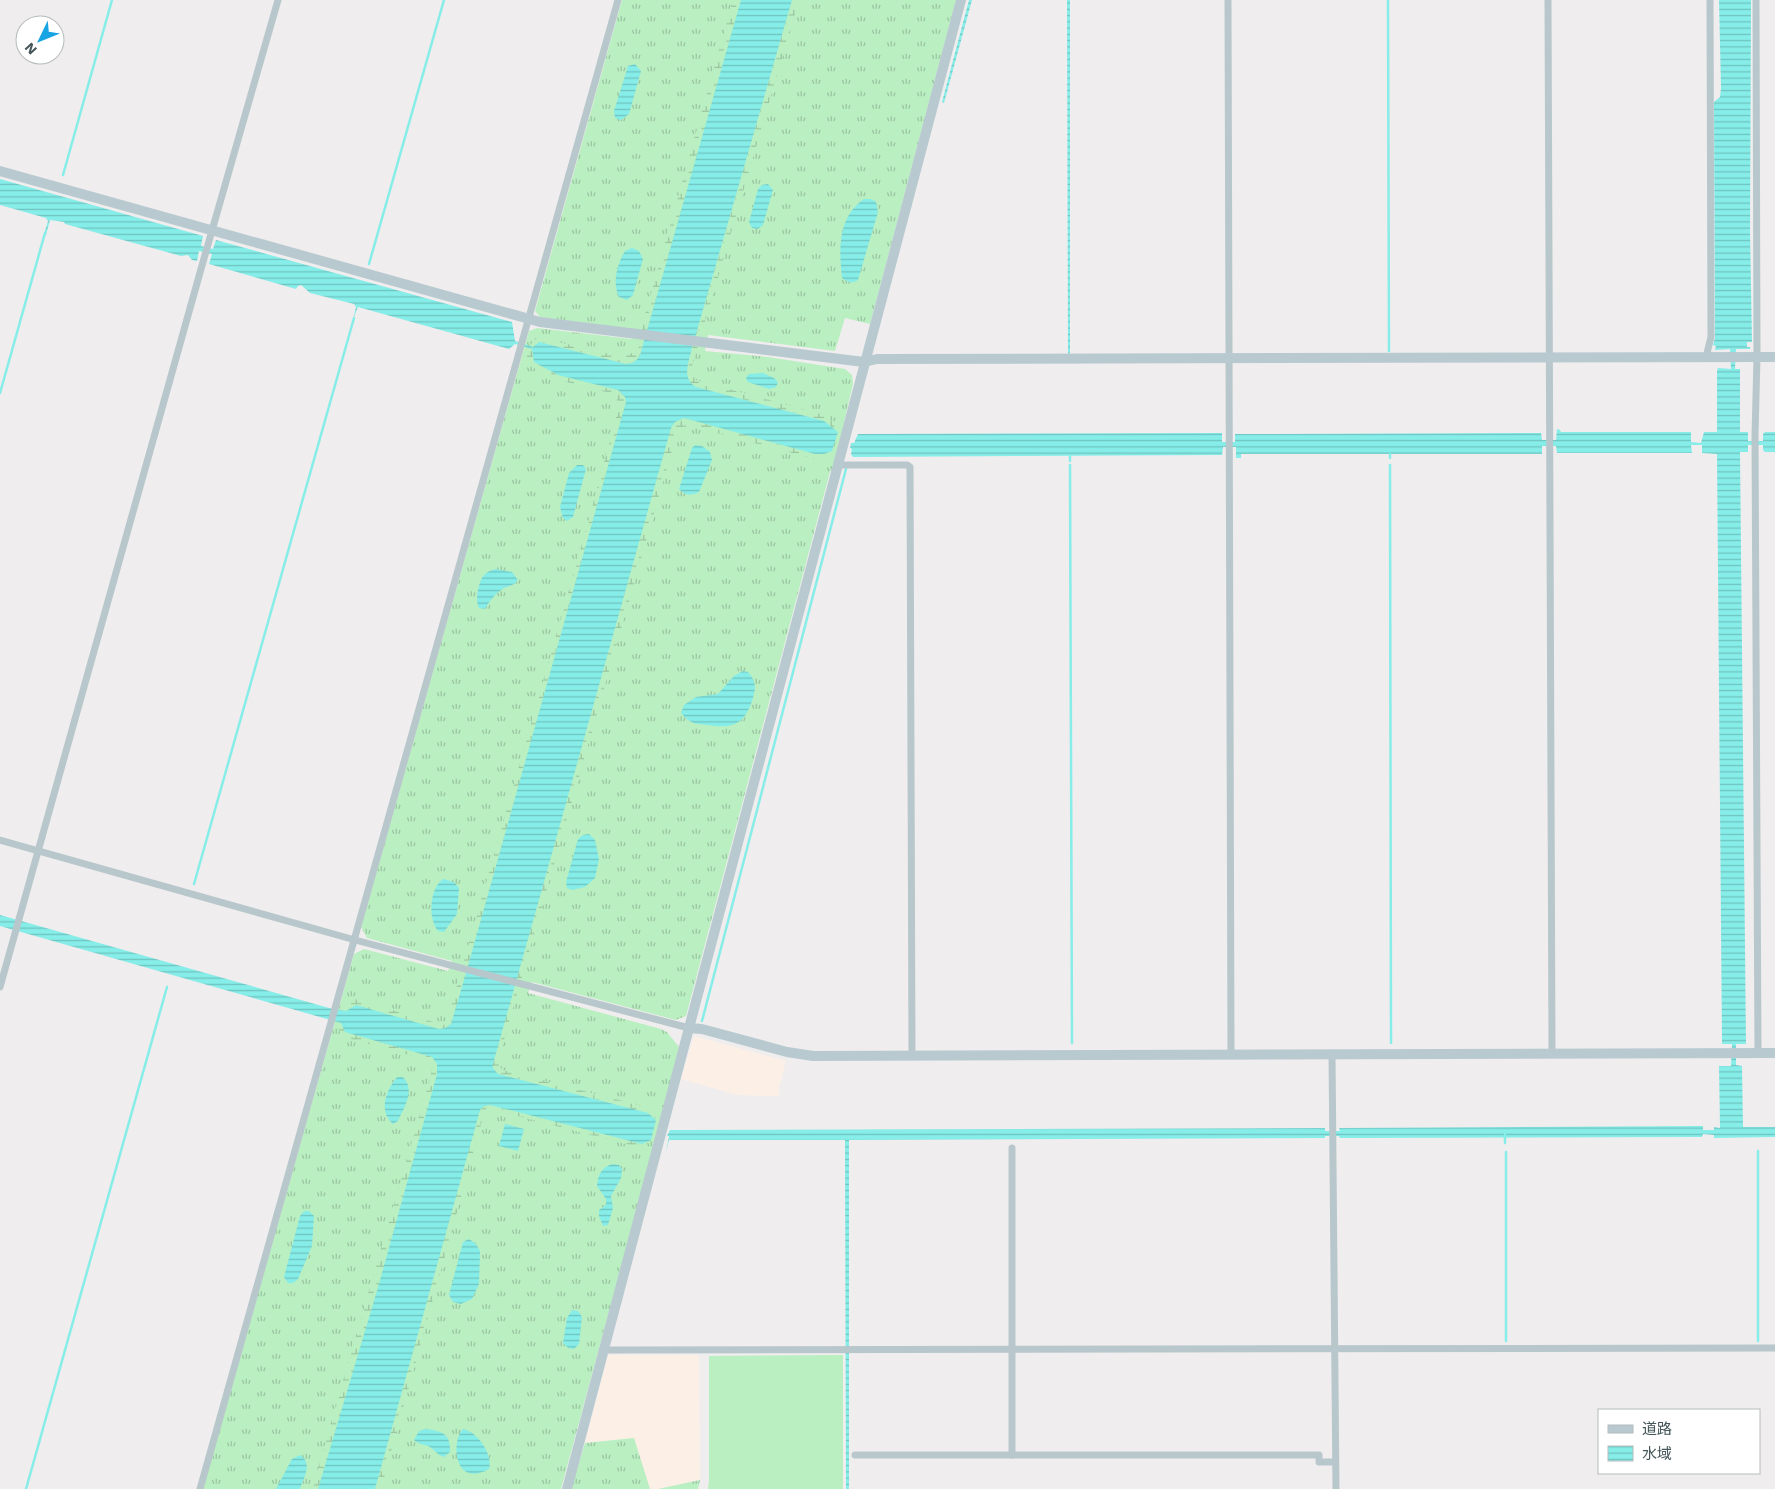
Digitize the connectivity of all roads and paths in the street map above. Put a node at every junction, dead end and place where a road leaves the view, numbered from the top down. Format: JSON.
{"nodes":[{"id":1,"x":278,"y":0,"type":"edge"},
{"id":2,"x":618,"y":0,"type":"edge"},
{"id":3,"x":961,"y":0,"type":"edge"},
{"id":4,"x":1228,"y":0,"type":"edge"},
{"id":5,"x":1548,"y":0,"type":"edge"},
{"id":6,"x":1710,"y":0,"type":"edge"},
{"id":7,"x":1756,"y":0,"type":"edge"},
{"id":8,"x":0,"y":171,"type":"edge"},
{"id":9,"x":212,"y":231,"type":"junction"},
{"id":10,"x":528,"y":320,"type":"junction"},
{"id":11,"x":1549,"y":357,"type":"junction"},
{"id":12,"x":1706,"y":357,"type":"junction"},
{"id":13,"x":1757,"y":357,"type":"junction"},
{"id":14,"x":1775,"y":357,"type":"edge"},
{"id":15,"x":1230,"y":358,"type":"junction"},
{"id":16,"x":864,"y":362,"type":"junction"},
{"id":17,"x":838,"y":465,"type":"junction"},
{"id":18,"x":0,"y":840,"type":"edge"},
{"id":19,"x":38,"y":851,"type":"junction"},
{"id":20,"x":355,"y":940,"type":"junction"},
{"id":21,"x":0,"y":987,"type":"edge"},
{"id":22,"x":689,"y":1028,"type":"junction"},
{"id":23,"x":1775,"y":1052,"type":"edge"},
{"id":24,"x":1552,"y":1053,"type":"junction"},
{"id":25,"x":1758,"y":1053,"type":"junction"},
{"id":26,"x":1332,"y":1054,"type":"junction"},
{"id":27,"x":1232,"y":1055,"type":"junction"},
{"id":28,"x":912,"y":1056,"type":"junction"},
{"id":29,"x":1012,"y":1148,"type":"dead end"},
{"id":30,"x":1775,"y":1348,"type":"edge"},
{"id":31,"x":1335,"y":1349,"type":"junction"},
{"id":32,"x":604,"y":1350,"type":"junction"},
{"id":33,"x":1012,"y":1350,"type":"junction"},
{"id":34,"x":855,"y":1455,"type":"dead end"},
{"id":35,"x":1012,"y":1455,"type":"junction"},
{"id":36,"x":1335,"y":1462,"type":"junction"},
{"id":37,"x":200,"y":1489,"type":"edge"},
{"id":38,"x":567,"y":1489,"type":"edge"},
{"id":39,"x":1336,"y":1489,"type":"edge"}],
"edges":[{"from":1,"to":9,"type":"street"},
{"from":2,"to":10,"type":"street"},
{"from":3,"to":16,"type":"street"},
{"from":4,"to":15,"type":"street"},
{"from":5,"to":11,"type":"street"},
{"from":6,"to":12,"type":"street"},
{"from":7,"to":13,"type":"street"},
{"from":8,"to":9,"type":"street"},
{"from":9,"to":10,"type":"street"},
{"from":9,"to":19,"type":"street"},
{"from":10,"to":16,"type":"street"},
{"from":10,"to":20,"type":"street"},
{"from":11,"to":12,"type":"street"},
{"from":11,"to":15,"type":"street"},
{"from":11,"to":24,"type":"street"},
{"from":12,"to":13,"type":"street"},
{"from":13,"to":14,"type":"street"},
{"from":13,"to":25,"type":"street"},
{"from":15,"to":16,"type":"street"},
{"from":15,"to":27,"type":"street"},
{"from":16,"to":17,"type":"street"},
{"from":17,"to":22,"type":"street"},
{"from":17,"to":28,"type":"street"},
{"from":18,"to":19,"type":"street"},
{"from":19,"to":20,"type":"street"},
{"from":19,"to":21,"type":"street"},
{"from":20,"to":22,"type":"street"},
{"from":20,"to":37,"type":"street"},
{"from":22,"to":28,"type":"street"},
{"from":22,"to":32,"type":"street"},
{"from":23,"to":25,"type":"street"},
{"from":24,"to":25,"type":"street"},
{"from":24,"to":26,"type":"street"},
{"from":26,"to":27,"type":"street"},
{"from":26,"to":31,"type":"street"},
{"from":27,"to":28,"type":"street"},
{"from":29,"to":33,"type":"street"},
{"from":30,"to":31,"type":"street"},
{"from":31,"to":33,"type":"street"},
{"from":31,"to":36,"type":"street"},
{"from":32,"to":33,"type":"street"},
{"from":32,"to":38,"type":"street"},
{"from":33,"to":35,"type":"street"},
{"from":34,"to":35,"type":"street"},
{"from":35,"to":36,"type":"street"},
{"from":36,"to":39,"type":"street"}]}
